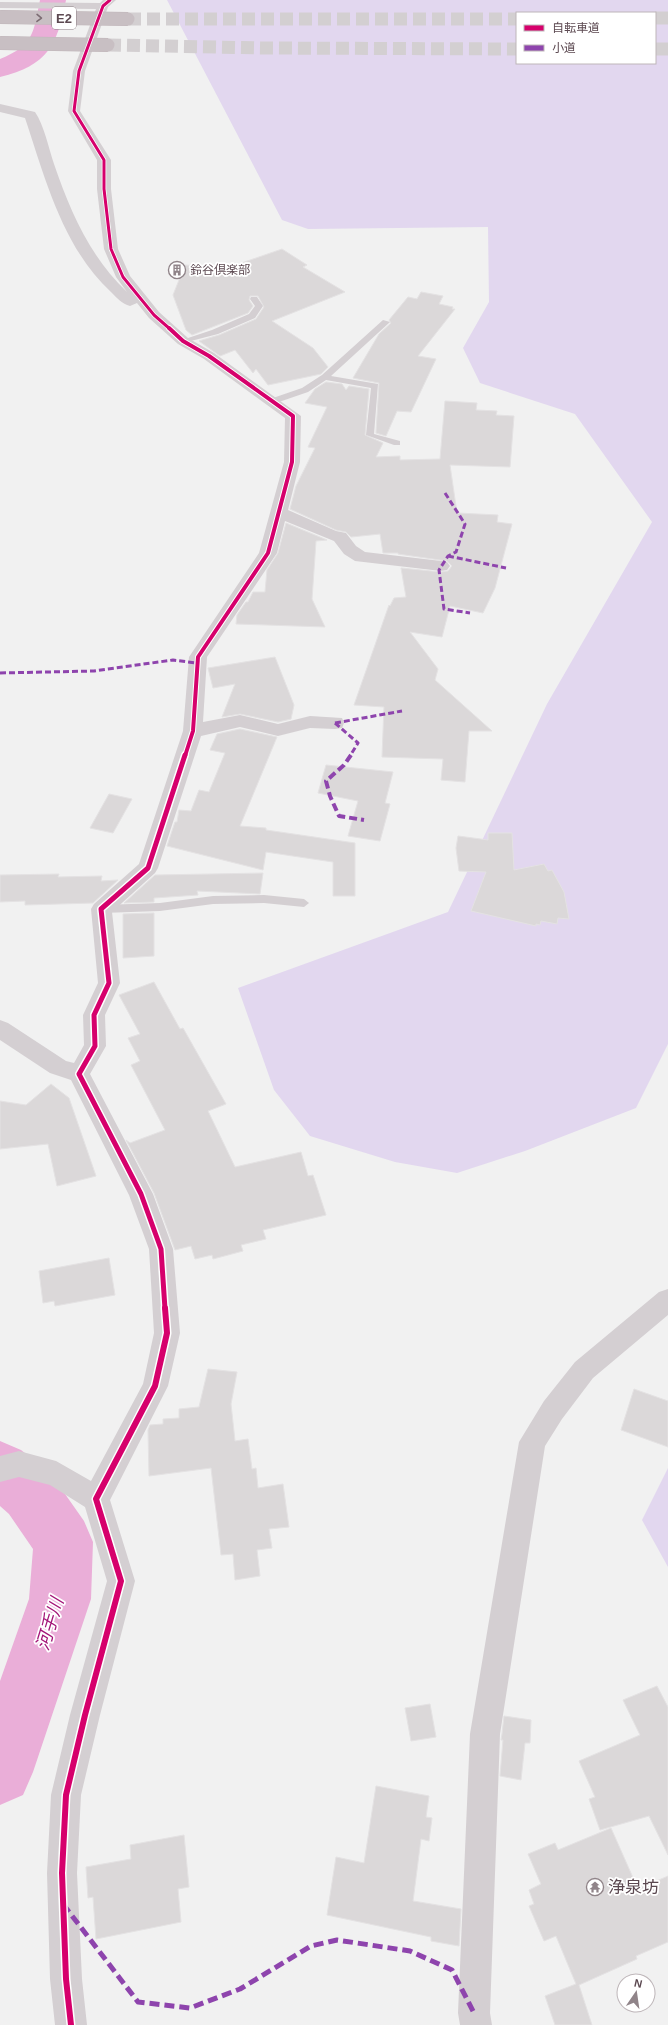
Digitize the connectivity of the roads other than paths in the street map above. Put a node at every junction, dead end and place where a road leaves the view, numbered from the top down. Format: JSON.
{"nodes":[{"id":1,"x":106,"y":3,"type":"edge"},
{"id":2,"x":0,"y":5,"type":"edge"},
{"id":3,"x":0,"y":17,"type":"edge"},
{"id":4,"x":128,"y":19,"type":"tunnel mouth"},
{"id":5,"x":0,"y":42,"type":"edge"},
{"id":6,"x":108,"y":45,"type":"tunnel mouth"},
{"id":7,"x":0,"y":108,"type":"edge"},
{"id":8,"x":254,"y":298,"type":"dead end"},
{"id":9,"x":154,"y":315,"type":"junction"},
{"id":10,"x":386,"y":322,"type":"dead end"},
{"id":11,"x":183,"y":341,"type":"junction"},
{"id":12,"x":325,"y":377,"type":"junction"},
{"id":13,"x":273,"y":401,"type":"junction"},
{"id":14,"x":397,"y":443,"type":"dead end"},
{"id":15,"x":279,"y":512,"type":"junction"},
{"id":16,"x":441,"y":566,"type":"dead end"},
{"id":17,"x":335,"y":723,"type":"dead end"},
{"id":18,"x":193,"y":731,"type":"junction"},
{"id":19,"x":304,"y":903,"type":"dead end"},
{"id":20,"x":101,"y":909,"type":"junction"},
{"id":21,"x":0,"y":1029,"type":"edge"},
{"id":22,"x":79,"y":1074,"type":"junction"},
{"id":23,"x":668,"y":1300,"type":"edge"},
{"id":24,"x":10,"y":1467,"type":"edge"},
{"id":25,"x":96,"y":1499,"type":"junction"},
{"id":26,"x":71,"y":2025,"type":"edge"},
{"id":27,"x":476,"y":2025,"type":"edge"}],
"edges":[{"from":1,"to":2,"type":"street"},
{"from":1,"to":9,"type":"street"},
{"from":3,"to":4,"type":"highway","number":"E2","one_way":true,"bridge":true},
{"from":5,"to":6,"type":"highway","number":"E2","bridge":true},
{"from":7,"to":9,"type":"street"},
{"from":8,"to":11,"type":"lane"},
{"from":9,"to":11,"type":"street"},
{"from":10,"to":12,"type":"lane"},
{"from":11,"to":13,"type":"street"},
{"from":12,"to":13,"type":"lane"},
{"from":12,"to":14,"type":"lane"},
{"from":13,"to":15,"type":"street"},
{"from":15,"to":16,"type":"street"},
{"from":15,"to":18,"type":"street"},
{"from":17,"to":18,"type":"street"},
{"from":18,"to":20,"type":"street"},
{"from":19,"to":20,"type":"lane"},
{"from":20,"to":22,"type":"street"},
{"from":21,"to":22,"type":"street"},
{"from":22,"to":25,"type":"street"},
{"from":23,"to":27,"type":"street"},
{"from":24,"to":25,"type":"street"},
{"from":25,"to":26,"type":"street"}]}
